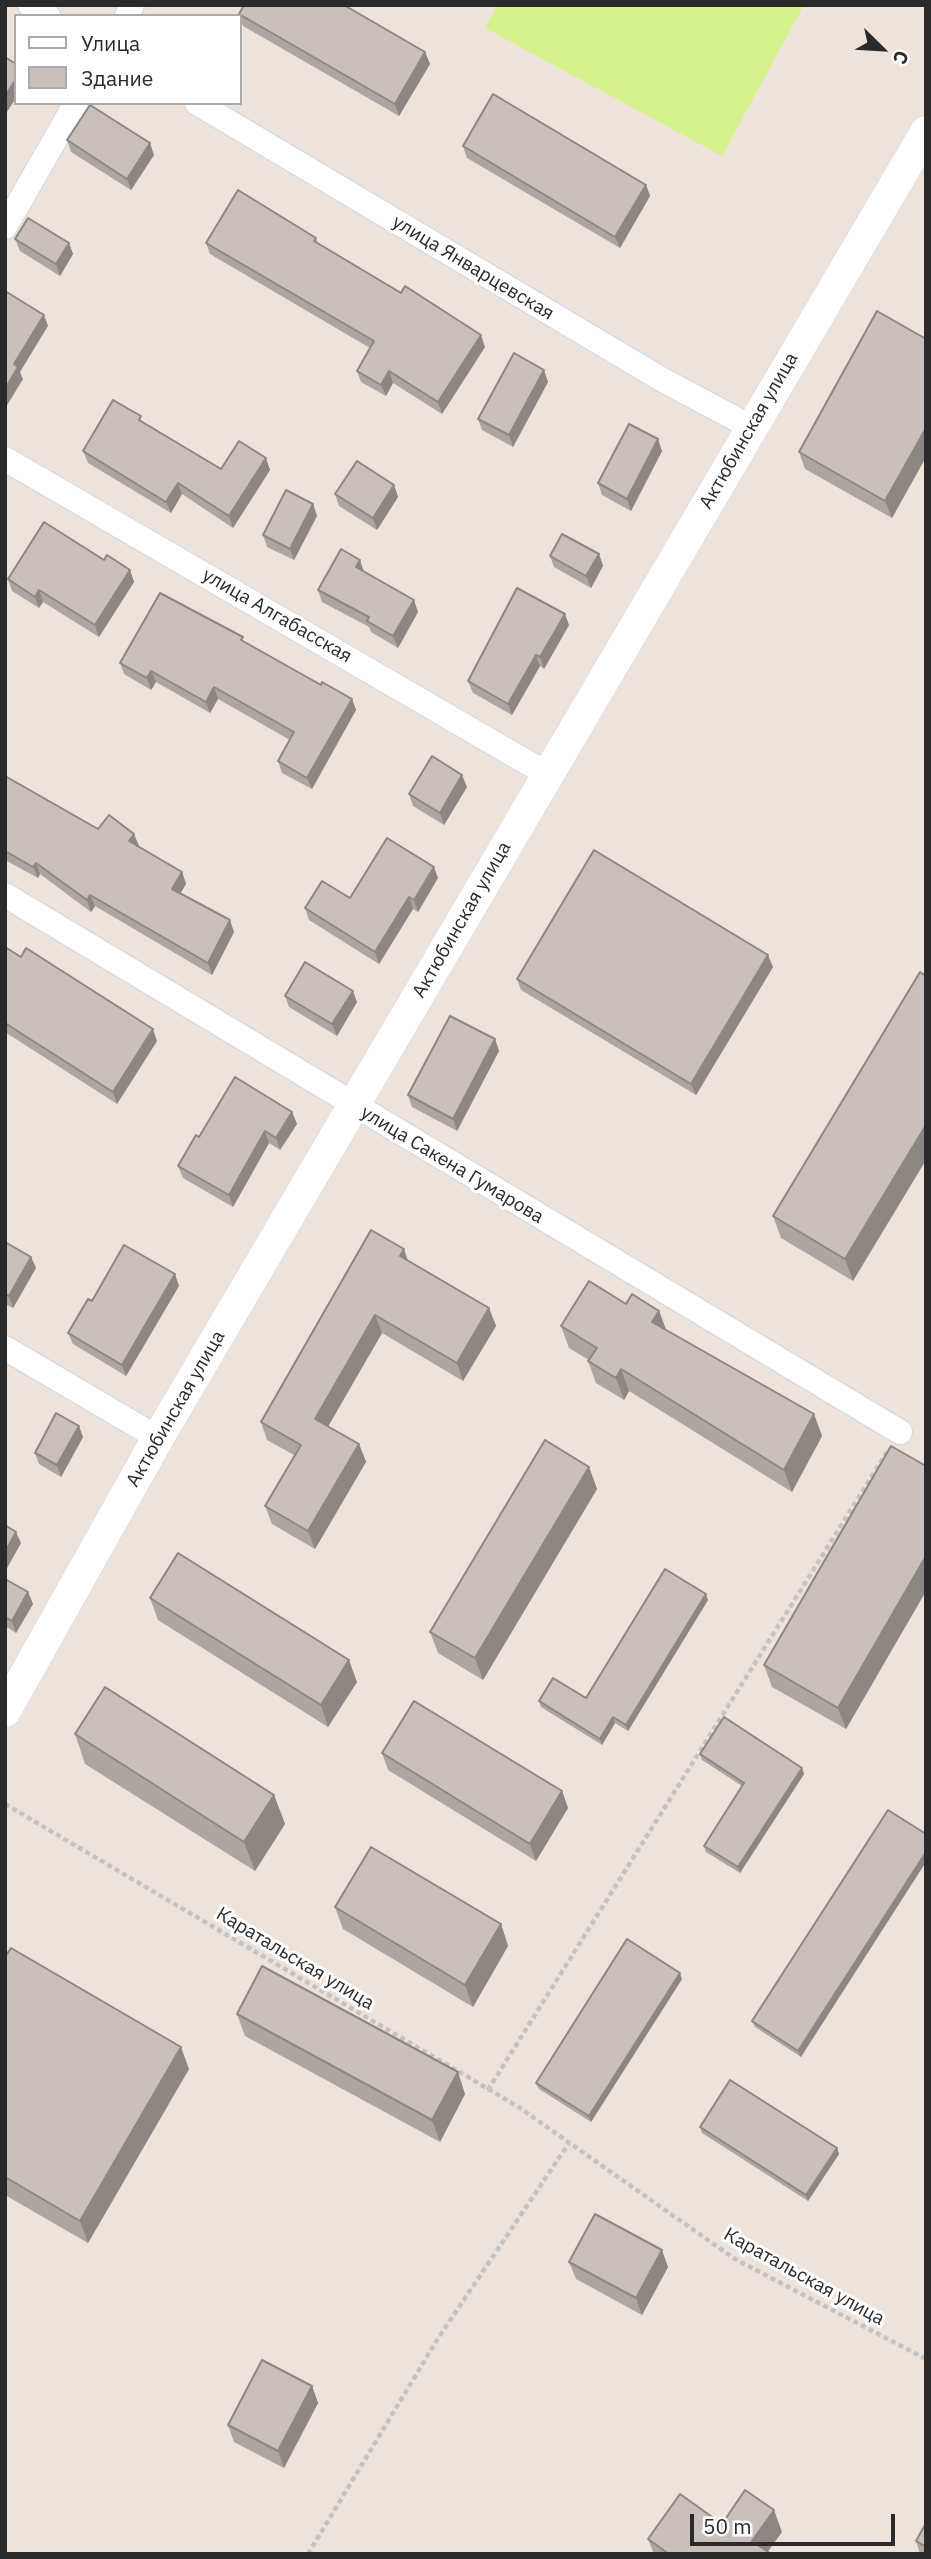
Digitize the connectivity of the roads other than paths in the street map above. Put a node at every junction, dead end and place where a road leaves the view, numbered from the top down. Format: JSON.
{"nodes":[{"id":1,"x":75,"y":105,"type":"edge"},
{"id":2,"x":200,"y":105,"type":"edge"},
{"id":3,"x":926,"y":132,"type":"edge"},
{"id":4,"x":5,"y":227,"type":"edge"},
{"id":5,"x":751,"y":427,"type":"junction"},
{"id":6,"x":5,"y":459,"type":"edge"},
{"id":7,"x":547,"y":774,"type":"junction"},
{"id":8,"x":5,"y":895,"type":"edge"},
{"id":9,"x":353,"y":1105,"type":"junction"},
{"id":10,"x":5,"y":1349,"type":"edge"},
{"id":11,"x":900,"y":1432,"type":"road end"},
{"id":12,"x":158,"y":1438,"type":"junction"},
{"id":13,"x":5,"y":1711,"type":"edge"}],
"edges":[{"from":1,"to":4,"type":"street"},
{"from":2,"to":5,"type":"street","name":"улица Январцевская"},
{"from":3,"to":5,"type":"street","name":"Актюбинская улица"},
{"from":5,"to":7,"type":"street","name":"Актюбинская улица"},
{"from":6,"to":7,"type":"street","name":"улица Алгабасская"},
{"from":7,"to":9,"type":"street","name":"Актюбинская улица"},
{"from":8,"to":9,"type":"street","name":"улица Сакена Гумарова"},
{"from":9,"to":11,"type":"street","name":"улица Сакена Гумарова"},
{"from":9,"to":12,"type":"street","name":"Актюбинская улица"},
{"from":10,"to":12,"type":"street"},
{"from":12,"to":13,"type":"street","name":"Актюбинская улица"}]}
